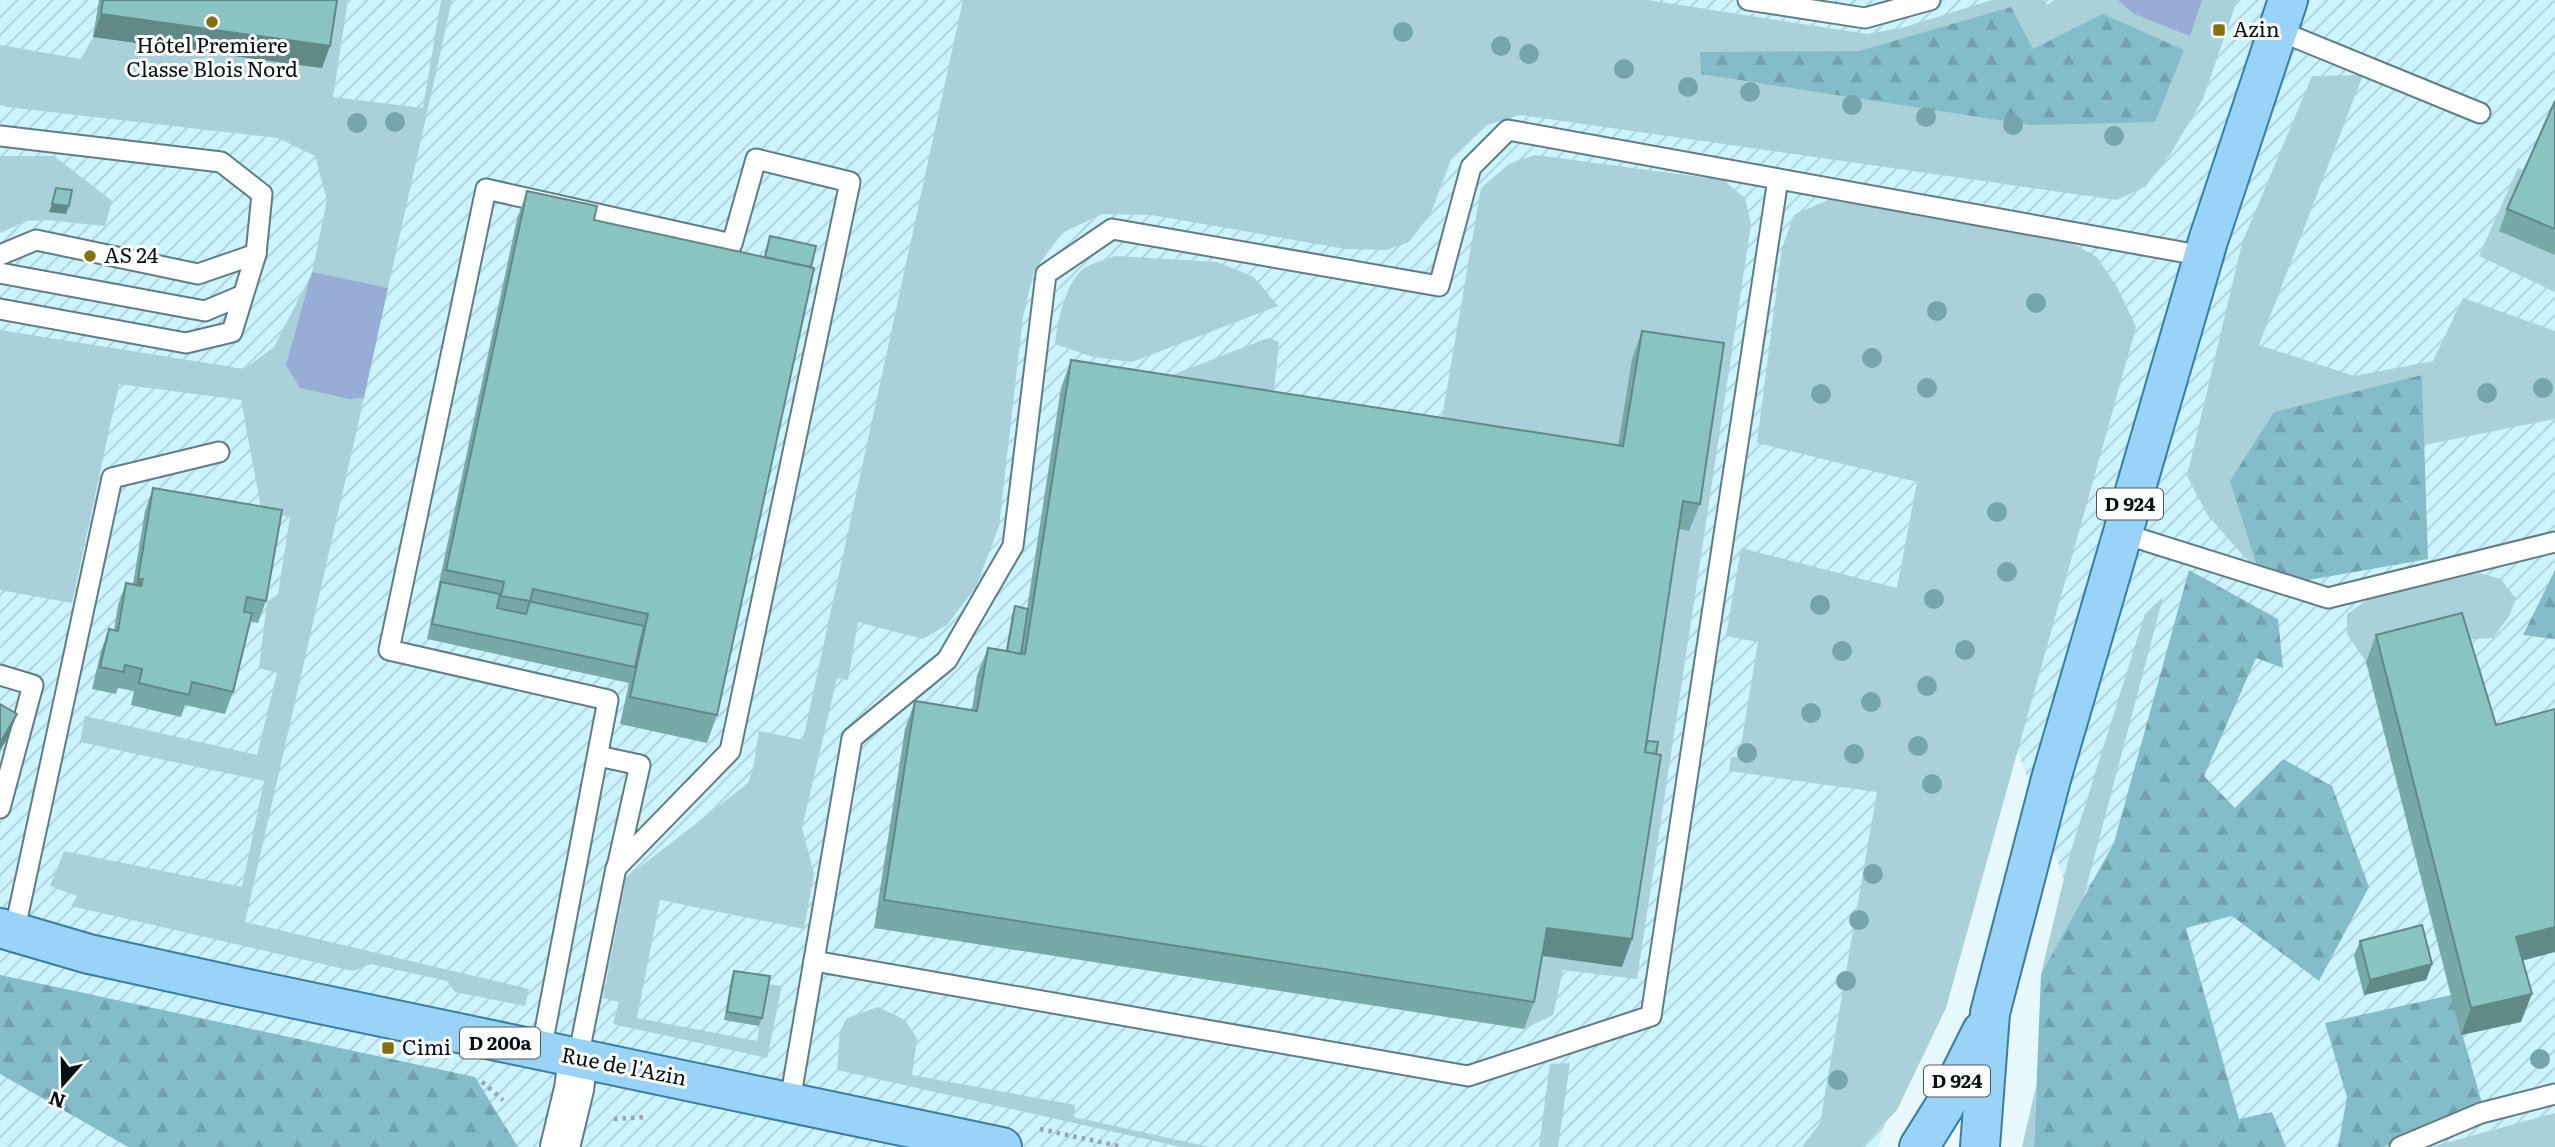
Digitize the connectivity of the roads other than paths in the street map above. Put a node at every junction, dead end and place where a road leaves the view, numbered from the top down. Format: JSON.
{"nodes":[{"id":1,"x":1748,"y":0,"type":"edge"},
{"id":2,"x":1930,"y":0,"type":"edge"},
{"id":3,"x":2282,"y":15,"type":"edge"},
{"id":4,"x":2480,"y":113,"type":"dead end"},
{"id":5,"x":0,"y":136,"type":"edge"},
{"id":6,"x":1777,"y":179,"type":"junction"},
{"id":7,"x":256,"y":254,"type":"junction"},
{"id":8,"x":0,"y":255,"type":"edge"},
{"id":9,"x":2204,"y":256,"type":"junction"},
{"id":10,"x":0,"y":273,"type":"edge"},
{"id":11,"x":243,"y":295,"type":"junction"},
{"id":12,"x":0,"y":309,"type":"edge"},
{"id":13,"x":219,"y":452,"type":"dead end"},
{"id":14,"x":2121,"y":533,"type":"junction"},
{"id":15,"x":2555,"y":542,"type":"edge"},
{"id":16,"x":0,"y":675,"type":"edge"},
{"id":17,"x":597,"y":756,"type":"junction"},
{"id":18,"x":0,"y":808,"type":"edge"},
{"id":19,"x":616,"y":868,"type":"junction"},
{"id":20,"x":7,"y":931,"type":"edge"},
{"id":21,"x":814,"y":961,"type":"junction"},
{"id":22,"x":1990,"y":1013,"type":"junction"},
{"id":23,"x":541,"y":1051,"type":"junction"},
{"id":24,"x":579,"y":1058,"type":"junction"},
{"id":25,"x":2555,"y":1094,"type":"edge"},
{"id":26,"x":790,"y":1101,"type":"junction"},
{"id":27,"x":560,"y":1147,"type":"edge"},
{"id":28,"x":1002,"y":1147,"type":"edge"},
{"id":29,"x":1919,"y":1147,"type":"edge"},
{"id":30,"x":1980,"y":1147,"type":"edge"},
{"id":31,"x":2400,"y":1147,"type":"edge"}],
"edges":[{"from":1,"to":2,"type":"lane"},
{"from":3,"to":4,"type":"lane"},
{"from":3,"to":9,"type":"main road","number":"D 924"},
{"from":5,"to":7,"type":"lane"},
{"from":6,"to":9,"type":"lane"},
{"from":6,"to":21,"type":"lane"},
{"from":6,"to":21,"type":"lane"},
{"from":7,"to":8,"type":"lane"},
{"from":7,"to":11,"type":"lane"},
{"from":9,"to":14,"type":"main road","number":"D 924"},
{"from":10,"to":11,"type":"lane"},
{"from":11,"to":12,"type":"lane"},
{"from":13,"to":20,"type":"lane"},
{"from":14,"to":15,"type":"lane"},
{"from":14,"to":22,"type":"main road","number":"D 924"},
{"from":16,"to":18,"type":"lane"},
{"from":17,"to":19,"type":"lane"},
{"from":17,"to":19,"type":"lane"},
{"from":17,"to":23,"type":"lane"},
{"from":19,"to":24,"type":"lane"},
{"from":20,"to":23,"type":"main road","name":"Rue de l'Azin","number":"D 200a"},
{"from":21,"to":26,"type":"lane"},
{"from":22,"to":29,"type":"main road","number":"D 924"},
{"from":22,"to":30,"type":"main road","number":"D 924"},
{"from":23,"to":24,"type":"main road","name":"Rue de l'Azin","number":"D 200a"},
{"from":24,"to":26,"type":"main road","name":"Rue de l'Azin","number":"D 200a"},
{"from":24,"to":27,"type":"street"},
{"from":25,"to":31,"type":"lane"},
{"from":26,"to":28,"type":"main road","name":"Rue de l'Azin","number":"D 200a"}]}
